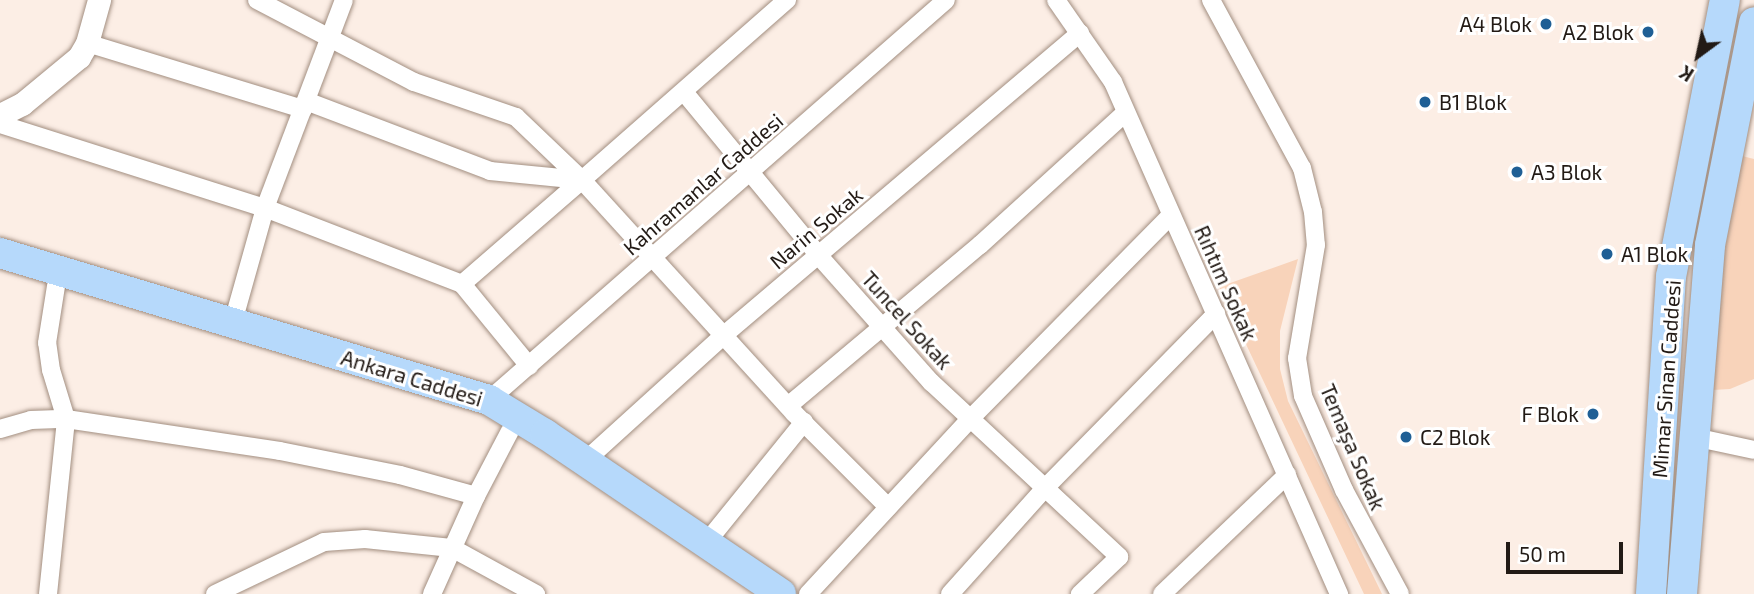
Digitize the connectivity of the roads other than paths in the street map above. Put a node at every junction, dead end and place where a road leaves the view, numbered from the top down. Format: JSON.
{"nodes":[{"id":1,"x":99,"y":0,"type":"edge"},
{"id":2,"x":257,"y":0,"type":"edge"},
{"id":3,"x":344,"y":0,"type":"edge"},
{"id":4,"x":787,"y":0,"type":"edge"},
{"id":5,"x":946,"y":0,"type":"edge"},
{"id":6,"x":1056,"y":0,"type":"edge"},
{"id":7,"x":1211,"y":0,"type":"edge"},
{"id":8,"x":1725,"y":0,"type":"edge"},
{"id":9,"x":1754,"y":22,"type":"edge"},
{"id":10,"x":1080,"y":33,"type":"junction"},
{"id":11,"x":330,"y":38,"type":"junction"},
{"id":12,"x":87,"y":43,"type":"junction"},
{"id":13,"x":684,"y":92,"type":"junction"},
{"id":14,"x":304,"y":105,"type":"junction"},
{"id":15,"x":1126,"y":112,"type":"junction"},
{"id":16,"x":0,"y":115,"type":"edge"},
{"id":17,"x":0,"y":124,"type":"edge"},
{"id":18,"x":750,"y":173,"type":"junction"},
{"id":19,"x":582,"y":180,"type":"junction"},
{"id":20,"x":265,"y":208,"type":"junction"},
{"id":21,"x":1171,"y":215,"type":"junction"},
{"id":22,"x":0,"y":253,"type":"edge"},
{"id":23,"x":818,"y":256,"type":"junction"},
{"id":24,"x":655,"y":257,"type":"junction"},
{"id":25,"x":0,"y":270,"type":"edge"},
{"id":26,"x":462,"y":284,"type":"junction"},
{"id":27,"x":56,"y":286,"type":"junction"},
{"id":28,"x":1216,"y":314,"type":"junction"},
{"id":29,"x":233,"y":322,"type":"junction"},
{"id":30,"x":882,"y":327,"type":"junction"},
{"id":31,"x":724,"y":335,"type":"junction"},
{"id":32,"x":528,"y":366,"type":"junction"},
{"id":33,"x":788,"y":406,"type":"junction"},
{"id":34,"x":485,"y":408,"type":"junction"},
{"id":35,"x":66,"y":419,"type":"junction"},
{"id":36,"x":970,"y":419,"type":"junction"},
{"id":37,"x":804,"y":422,"type":"junction"},
{"id":38,"x":0,"y":429,"type":"edge"},
{"id":39,"x":510,"y":431,"type":"junction"},
{"id":40,"x":1694,"y":437,"type":"junction"},
{"id":41,"x":1754,"y":450,"type":"edge"},
{"id":42,"x":585,"y":461,"type":"junction"},
{"id":43,"x":1287,"y":475,"type":"junction"},
{"id":44,"x":1046,"y":487,"type":"junction"},
{"id":45,"x":476,"y":496,"type":"junction"},
{"id":46,"x":888,"y":507,"type":"junction"},
{"id":47,"x":706,"y":542,"type":"junction"},
{"id":48,"x":452,"y":548,"type":"junction"},
{"id":49,"x":48,"y":594,"type":"edge"},
{"id":50,"x":215,"y":594,"type":"edge"},
{"id":51,"x":432,"y":594,"type":"edge"},
{"id":52,"x":536,"y":594,"type":"edge"},
{"id":53,"x":755,"y":594,"type":"edge"},
{"id":54,"x":781,"y":594,"type":"edge"},
{"id":55,"x":808,"y":594,"type":"edge"},
{"id":56,"x":950,"y":594,"type":"edge"},
{"id":57,"x":1080,"y":594,"type":"edge"},
{"id":58,"x":1162,"y":594,"type":"edge"},
{"id":59,"x":1339,"y":594,"type":"edge"},
{"id":60,"x":1399,"y":594,"type":"edge"},
{"id":61,"x":1651,"y":594,"type":"edge"},
{"id":62,"x":1682,"y":594,"type":"edge"}],
"edges":[{"from":1,"to":12,"type":"street"},
{"from":2,"to":11,"type":"street"},
{"from":3,"to":11,"type":"street"},
{"from":4,"to":13,"type":"street"},
{"from":5,"to":18,"type":"street","name":"Kahramanlar Caddesi"},
{"from":6,"to":10,"type":"street","name":"Rıhtım Sokak"},
{"from":7,"to":60,"type":"street","name":"Temaşa Sokak"},
{"from":8,"to":61,"type":"main road","name":"Mimar Sinan Caddesi"},
{"from":9,"to":40,"type":"main road","name":"Mimar Sinan Caddesi"},
{"from":10,"to":15,"type":"street","name":"Rıhtım Sokak"},
{"from":10,"to":23,"type":"street","name":"Narin Sokak"},
{"from":11,"to":14,"type":"street"},
{"from":11,"to":19,"type":"street"},
{"from":12,"to":14,"type":"street"},
{"from":12,"to":16,"type":"street"},
{"from":13,"to":18,"type":"street","name":"Tuncel Sokak"},
{"from":13,"to":19,"type":"street"},
{"from":14,"to":19,"type":"street"},
{"from":14,"to":20,"type":"street"},
{"from":15,"to":21,"type":"street","name":"Rıhtım Sokak"},
{"from":15,"to":30,"type":"street"},
{"from":17,"to":20,"type":"street"},
{"from":18,"to":23,"type":"street","name":"Tuncel Sokak"},
{"from":18,"to":24,"type":"street","name":"Kahramanlar Caddesi"},
{"from":19,"to":24,"type":"street"},
{"from":19,"to":26,"type":"street"},
{"from":20,"to":26,"type":"street"},
{"from":20,"to":29,"type":"street"},
{"from":21,"to":28,"type":"street","name":"Rıhtım Sokak"},
{"from":21,"to":36,"type":"street"},
{"from":22,"to":29,"type":"main road","name":"Ankara Caddesi"},
{"from":23,"to":30,"type":"street","name":"Tuncel Sokak"},
{"from":23,"to":31,"type":"street","name":"Narin Sokak"},
{"from":24,"to":31,"type":"street"},
{"from":24,"to":32,"type":"street","name":"Kahramanlar Caddesi"},
{"from":25,"to":27,"type":"main road","name":"Ankara Caddesi"},
{"from":26,"to":32,"type":"street"},
{"from":27,"to":34,"type":"main road","name":"Ankara Caddesi"},
{"from":27,"to":35,"type":"street"},
{"from":28,"to":43,"type":"street","name":"Rıhtım Sokak"},
{"from":28,"to":44,"type":"street"},
{"from":29,"to":34,"type":"main road","name":"Ankara Caddesi"},
{"from":30,"to":33,"type":"street"},
{"from":30,"to":36,"type":"street","name":"Tuncel Sokak"},
{"from":31,"to":33,"type":"street"},
{"from":31,"to":42,"type":"street","name":"Narin Sokak"},
{"from":32,"to":34,"type":"street","name":"Kahramanlar Caddesi"},
{"from":33,"to":37,"type":"street"},
{"from":34,"to":39,"type":"main road","name":"Ankara Caddesi"},
{"from":34,"to":42,"type":"main road","name":"Ankara Caddesi"},
{"from":35,"to":38,"type":"street"},
{"from":35,"to":45,"type":"street"},
{"from":35,"to":49,"type":"street"},
{"from":36,"to":44,"type":"street","name":"Tuncel Sokak"},
{"from":36,"to":46,"type":"street"},
{"from":37,"to":46,"type":"street"},
{"from":37,"to":47,"type":"street"},
{"from":39,"to":45,"type":"street"},
{"from":39,"to":53,"type":"main road","name":"Ankara Caddesi"},
{"from":40,"to":41,"type":"street"},
{"from":40,"to":62,"type":"main road","name":"Mimar Sinan Caddesi"},
{"from":42,"to":47,"type":"main road","name":"Ankara Caddesi"},
{"from":43,"to":58,"type":"street"},
{"from":43,"to":59,"type":"street","name":"Rıhtım Sokak"},
{"from":44,"to":56,"type":"street"},
{"from":44,"to":57,"type":"street","name":"Tuncel Sokak"},
{"from":45,"to":48,"type":"street"},
{"from":46,"to":55,"type":"street"},
{"from":47,"to":54,"type":"main road","name":"Ankara Caddesi"},
{"from":48,"to":50,"type":"street"},
{"from":48,"to":51,"type":"street"},
{"from":48,"to":52,"type":"street"}]}
